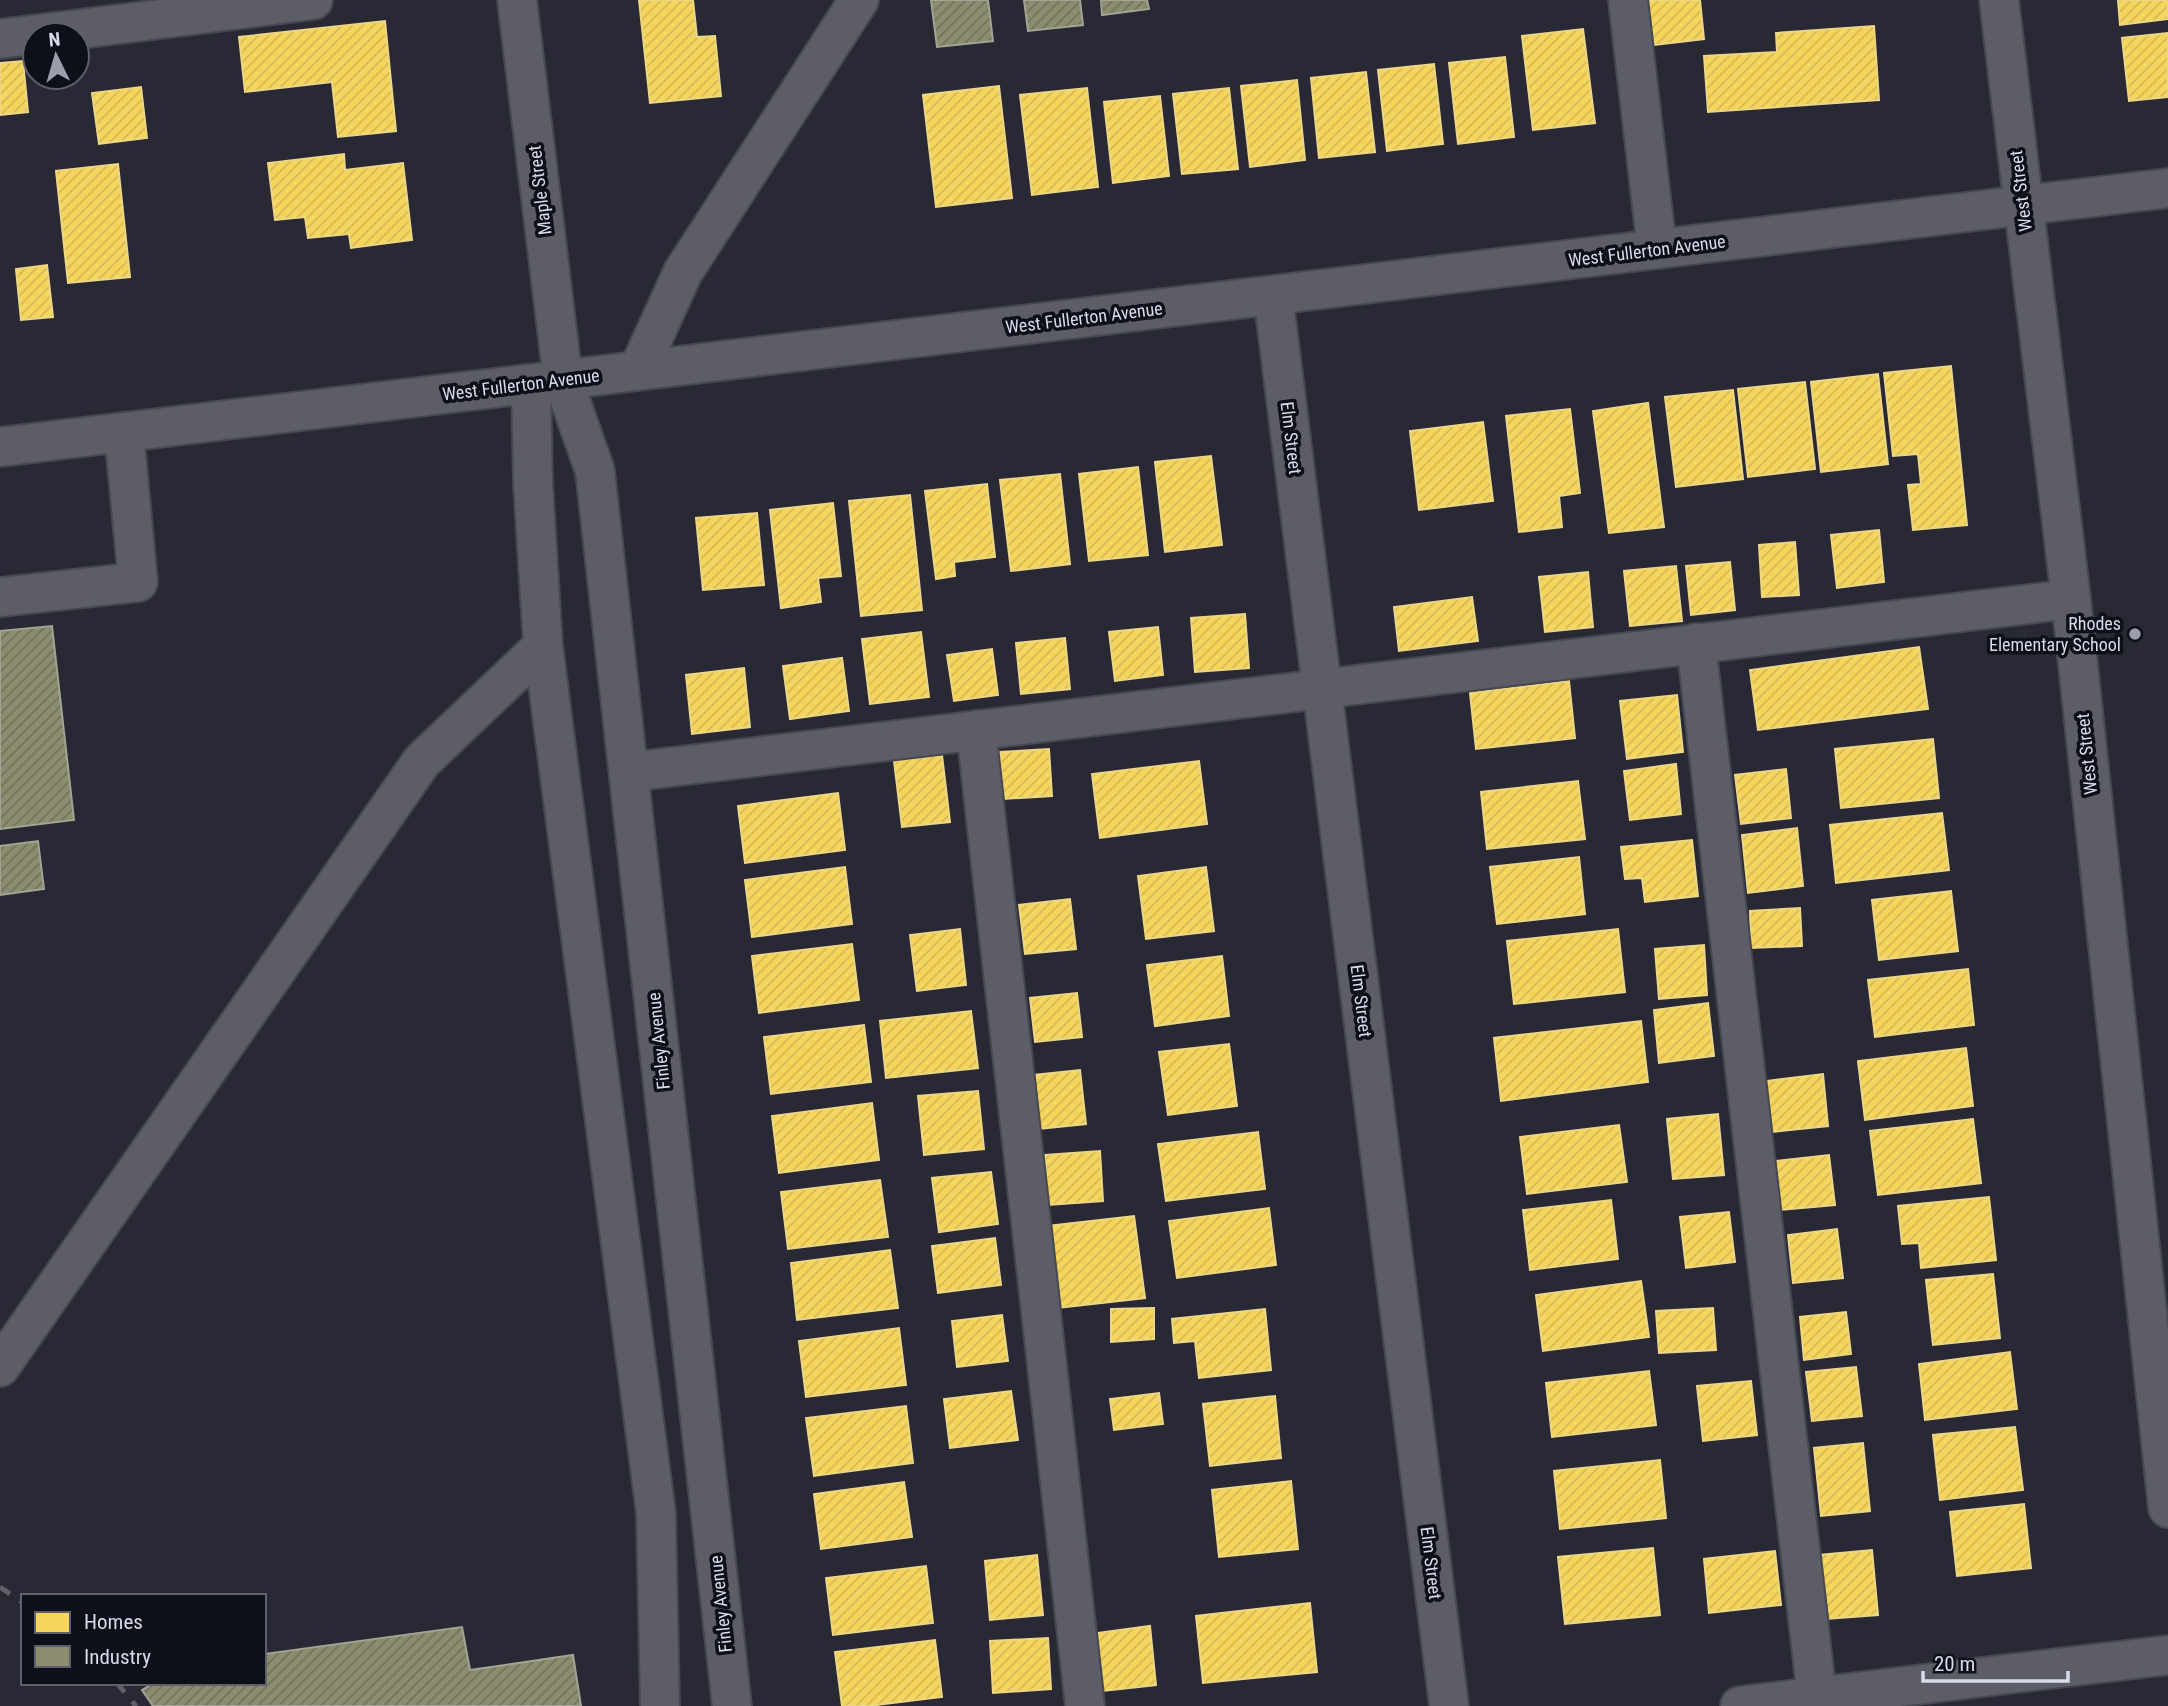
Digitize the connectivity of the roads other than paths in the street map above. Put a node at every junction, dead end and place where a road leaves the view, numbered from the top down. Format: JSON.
{"nodes":[{"id":1,"x":313,"y":0,"type":"edge"},
{"id":2,"x":517,"y":0,"type":"edge"},
{"id":3,"x":859,"y":0,"type":"edge"},
{"id":4,"x":1628,"y":0,"type":"edge"},
{"id":5,"x":1999,"y":0,"type":"edge"},
{"id":6,"x":139,"y":11,"type":"edge"},
{"id":7,"x":0,"y":38,"type":"edge"},
{"id":8,"x":2168,"y":188,"type":"edge"},
{"id":9,"x":2023,"y":205,"type":"junction"},
{"id":10,"x":1657,"y":249,"type":"junction"},
{"id":11,"x":1273,"y":295,"type":"junction"},
{"id":12,"x":638,"y":371,"type":"junction"},
{"id":13,"x":547,"y":382,"type":"junction"},
{"id":14,"x":124,"y":432,"type":"junction"},
{"id":15,"x":0,"y":447,"type":"edge"},
{"id":16,"x":0,"y":597,"type":"edge"},
{"id":17,"x":2071,"y":598,"type":"junction"},
{"id":18,"x":1696,"y":643,"type":"junction"},
{"id":19,"x":544,"y":646,"type":"junction"},
{"id":20,"x":1322,"y":688,"type":"junction"},
{"id":21,"x":976,"y":730,"type":"junction"},
{"id":22,"x":629,"y":772,"type":"junction"},
{"id":23,"x":0,"y":1367,"type":"edge"},
{"id":24,"x":2168,"y":1508,"type":"edge"},
{"id":25,"x":2168,"y":1656,"type":"edge"},
{"id":26,"x":1818,"y":1702,"type":"edge"},
{"id":27,"x":660,"y":1706,"type":"edge"},
{"id":28,"x":732,"y":1706,"type":"edge"},
{"id":29,"x":1085,"y":1706,"type":"edge"},
{"id":30,"x":1449,"y":1706,"type":"edge"},
{"id":31,"x":1740,"y":1706,"type":"edge"}],
"edges":[{"from":1,"to":6,"type":"street"},
{"from":2,"to":13,"type":"street","name":"Maple Street"},
{"from":3,"to":12,"type":"street"},
{"from":4,"to":10,"type":"street"},
{"from":5,"to":9,"type":"street","name":"West Street"},
{"from":6,"to":7,"type":"street"},
{"from":8,"to":9,"type":"street","name":"West Fullerton Avenue"},
{"from":9,"to":10,"type":"street","name":"West Fullerton Avenue"},
{"from":9,"to":17,"type":"street","name":"West Street"},
{"from":10,"to":11,"type":"street","name":"West Fullerton Avenue"},
{"from":11,"to":12,"type":"street","name":"West Fullerton Avenue"},
{"from":11,"to":20,"type":"street","name":"Elm Street"},
{"from":12,"to":13,"type":"street","name":"West Fullerton Avenue"},
{"from":13,"to":14,"type":"street","name":"West Fullerton Avenue"},
{"from":13,"to":19,"type":"street"},
{"from":13,"to":22,"type":"street","name":"Finley Avenue"},
{"from":14,"to":15,"type":"street","name":"West Fullerton Avenue"},
{"from":14,"to":16,"type":"street"},
{"from":17,"to":18,"type":"street"},
{"from":17,"to":24,"type":"street","name":"West Street"},
{"from":18,"to":20,"type":"street"},
{"from":18,"to":26,"type":"street"},
{"from":19,"to":23,"type":"street"},
{"from":19,"to":27,"type":"street"},
{"from":20,"to":21,"type":"street"},
{"from":20,"to":30,"type":"street","name":"Elm Street"},
{"from":21,"to":22,"type":"street"},
{"from":21,"to":29,"type":"street"},
{"from":22,"to":28,"type":"street","name":"Finley Avenue"},
{"from":25,"to":26,"type":"street"},
{"from":26,"to":31,"type":"street"}]}
